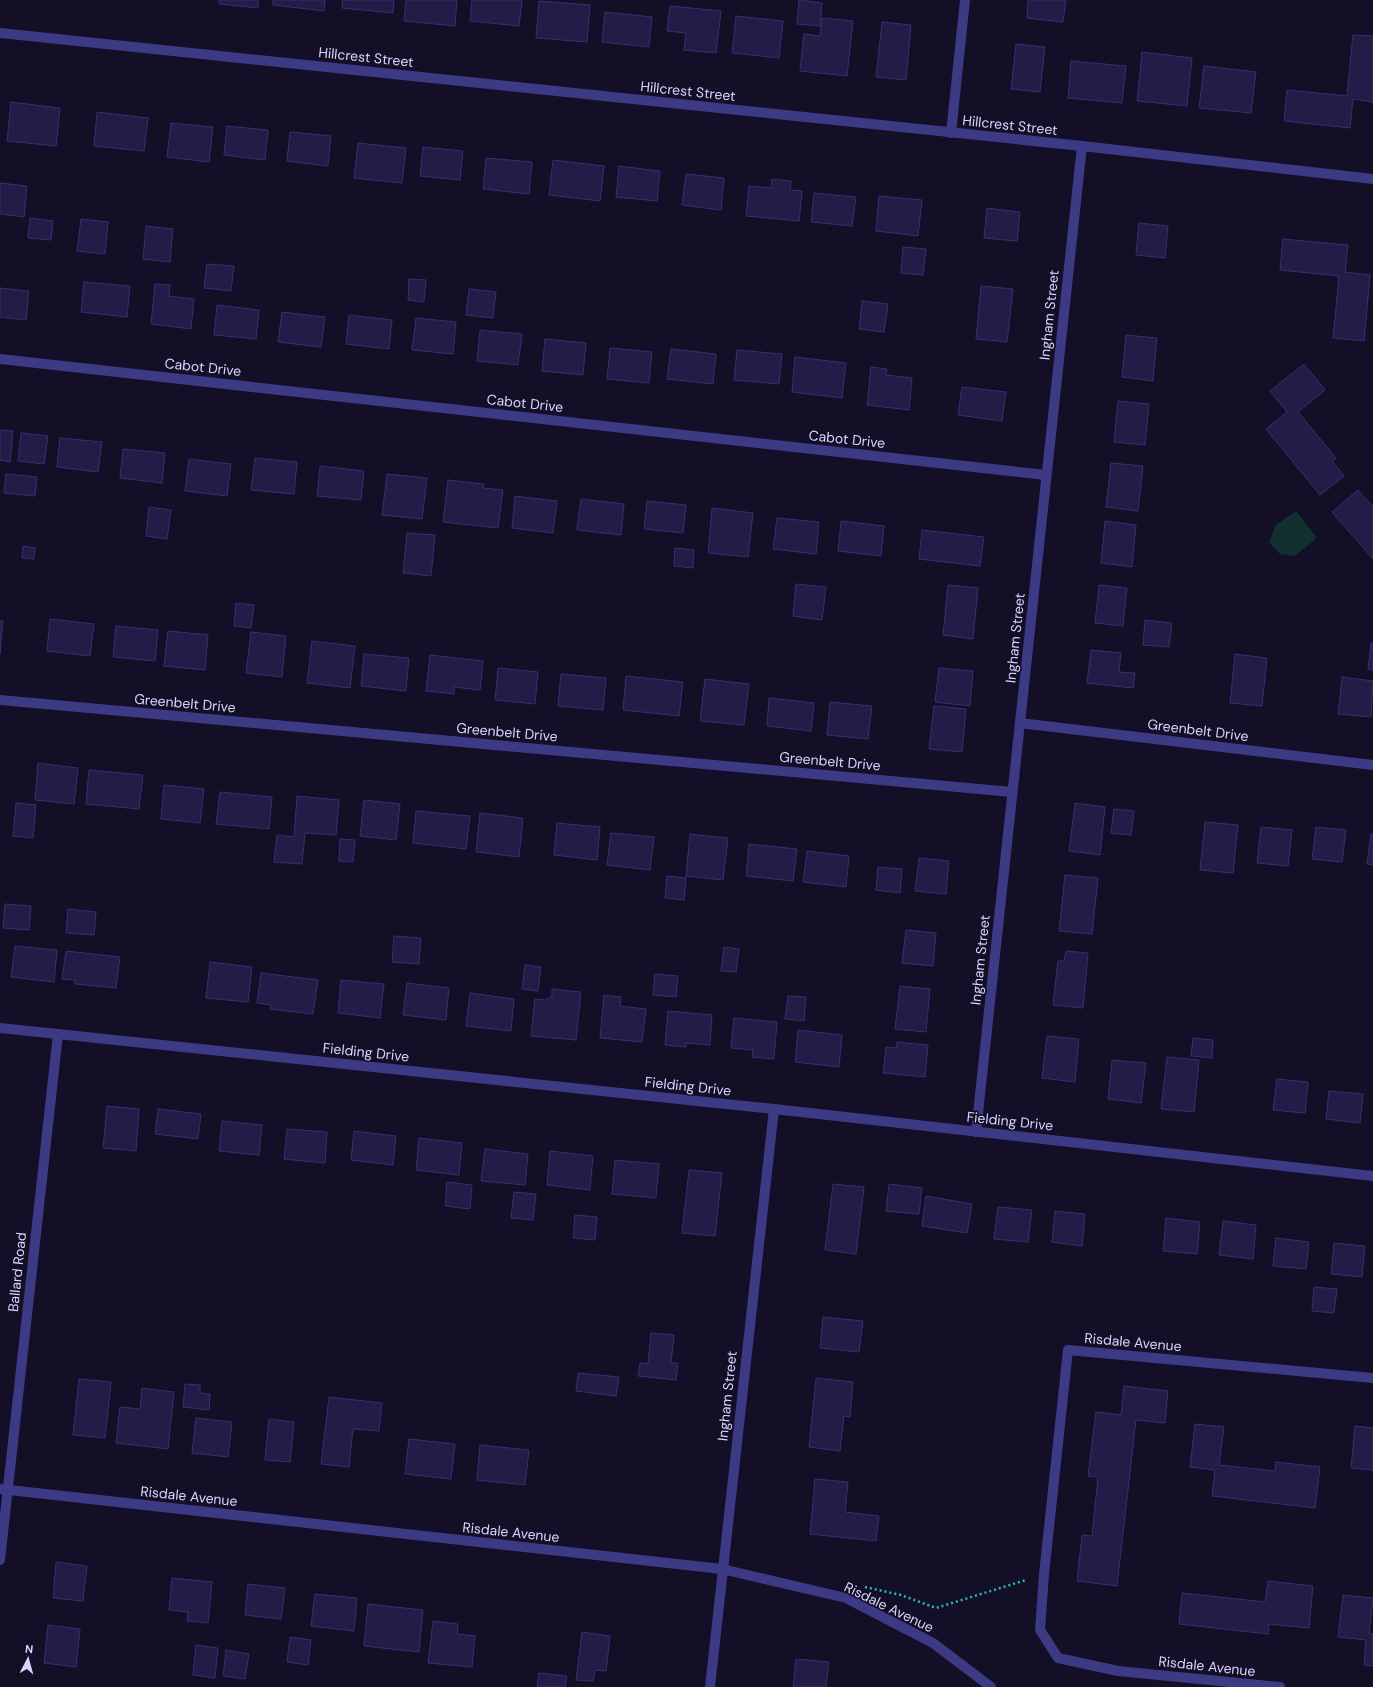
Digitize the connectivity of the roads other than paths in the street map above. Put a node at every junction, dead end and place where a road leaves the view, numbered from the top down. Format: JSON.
{"nodes":[{"id":1,"x":965,"y":0,"type":"edge"},
{"id":2,"x":0,"y":33,"type":"edge"},
{"id":3,"x":951,"y":133,"type":"junction"},
{"id":4,"x":1082,"y":146,"type":"junction"},
{"id":5,"x":1373,"y":179,"type":"edge"},
{"id":6,"x":0,"y":358,"type":"edge"},
{"id":7,"x":1046,"y":475,"type":"junction"},
{"id":8,"x":0,"y":700,"type":"edge"},
{"id":9,"x":1020,"y":723,"type":"junction"},
{"id":10,"x":1373,"y":764,"type":"edge"},
{"id":11,"x":1012,"y":792,"type":"junction"},
{"id":12,"x":0,"y":1028,"type":"edge"},
{"id":13,"x":58,"y":1034,"type":"junction"},
{"id":14,"x":774,"y":1109,"type":"junction"},
{"id":15,"x":976,"y":1132,"type":"junction"},
{"id":16,"x":1373,"y":1176,"type":"edge"},
{"id":17,"x":1373,"y":1378,"type":"edge"},
{"id":18,"x":4,"y":1489,"type":"edge"},
{"id":19,"x":0,"y":1560,"type":"edge"},
{"id":20,"x":722,"y":1569,"type":"junction"},
{"id":21,"x":710,"y":1687,"type":"edge"},
{"id":22,"x":991,"y":1687,"type":"edge"},
{"id":23,"x":1280,"y":1687,"type":"edge"}],
"edges":[{"from":1,"to":3,"type":"street"},
{"from":2,"to":3,"type":"street","name":"Hillcrest Street"},
{"from":3,"to":4,"type":"street","name":"Hillcrest Street"},
{"from":4,"to":5,"type":"street","name":"Hillcrest Street"},
{"from":4,"to":7,"type":"street","name":"Ingham Street"},
{"from":6,"to":7,"type":"street","name":"Cabot Drive"},
{"from":7,"to":9,"type":"street","name":"Ingham Street"},
{"from":8,"to":11,"type":"street","name":"Greenbelt Drive"},
{"from":9,"to":10,"type":"street","name":"Greenbelt Drive"},
{"from":9,"to":11,"type":"street","name":"Ingham Street"},
{"from":11,"to":15,"type":"street","name":"Ingham Street"},
{"from":12,"to":13,"type":"street","name":"Fielding Drive"},
{"from":13,"to":14,"type":"street","name":"Fielding Drive"},
{"from":13,"to":18,"type":"street","name":"Ballard Road"},
{"from":14,"to":15,"type":"street","name":"Fielding Drive"},
{"from":14,"to":20,"type":"street","name":"Ingham Street"},
{"from":15,"to":16,"type":"street","name":"Fielding Drive"},
{"from":17,"to":23,"type":"street","name":"Risdale Avenue"},
{"from":18,"to":19,"type":"street","name":"Ballard Road"},
{"from":18,"to":20,"type":"street","name":"Risdale Avenue"},
{"from":20,"to":21,"type":"street","name":"Ingham Street"},
{"from":20,"to":22,"type":"street","name":"Risdale Avenue"}]}
